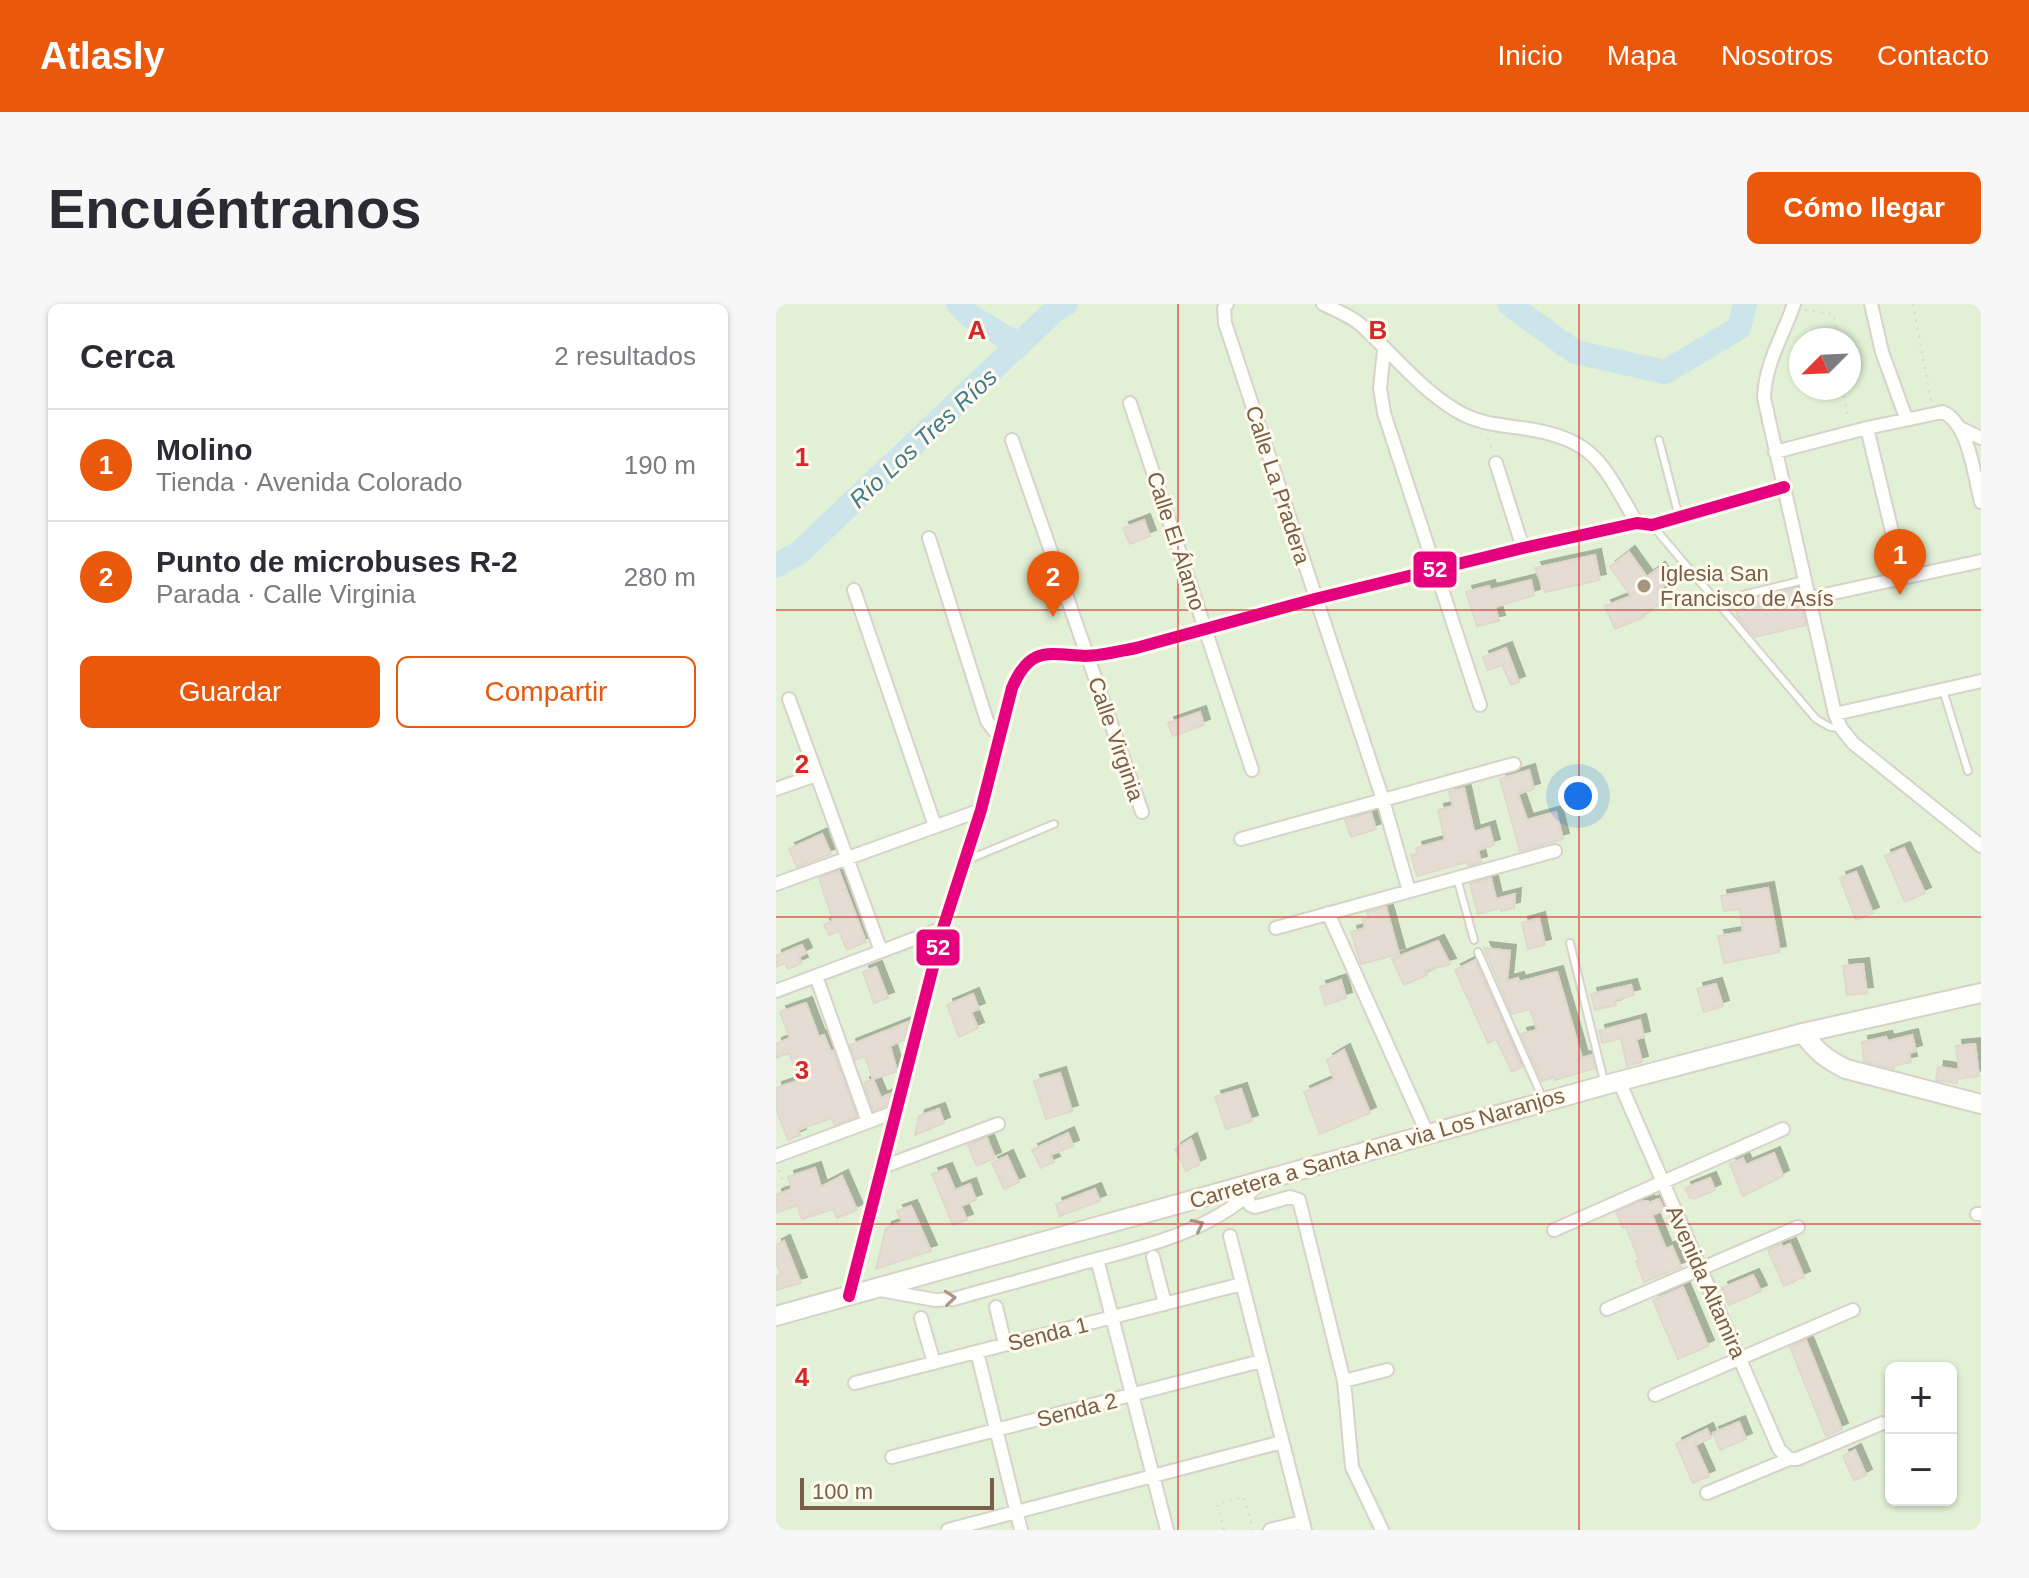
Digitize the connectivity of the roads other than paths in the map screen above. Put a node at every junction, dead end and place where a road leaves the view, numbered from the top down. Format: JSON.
{"nodes":[{"id":1,"x":1323,"y":304,"type":"edge"},
{"id":2,"x":1871,"y":304,"type":"edge"},
{"id":3,"x":1226,"y":306,"type":"edge"},
{"id":4,"x":1793,"y":308,"type":"edge"},
{"id":5,"x":1384,"y":350,"type":"junction"},
{"id":6,"x":1130,"y":403,"type":"dead end"},
{"id":7,"x":1906,"y":418,"type":"junction"},
{"id":8,"x":1867,"y":428,"type":"junction"},
{"id":9,"x":1962,"y":429,"type":"junction"},
{"id":10,"x":1981,"y":438,"type":"edge"},
{"id":11,"x":1012,"y":440,"type":"dead end"},
{"id":12,"x":1659,"y":440,"type":"dead end"},
{"id":13,"x":1775,"y":452,"type":"junction"},
{"id":14,"x":1496,"y":463,"type":"road end"},
{"id":15,"x":1784,"y":487,"type":"junction"},
{"id":16,"x":1981,"y":502,"type":"edge"},
{"id":17,"x":1679,"y":517,"type":"junction"},
{"id":18,"x":1637,"y":523,"type":"junction"},
{"id":19,"x":1652,"y":525,"type":"junction"},
{"id":20,"x":929,"y":538,"type":"dead end"},
{"id":21,"x":1523,"y":548,"type":"junction"},
{"id":22,"x":1981,"y":561,"type":"edge"},
{"id":23,"x":1435,"y":570,"type":"junction"},
{"id":24,"x":1903,"y":577,"type":"junction"},
{"id":25,"x":1807,"y":579,"type":"junction"},
{"id":26,"x":854,"y":590,"type":"dead end"},
{"id":27,"x":1810,"y":598,"type":"junction"},
{"id":28,"x":1315,"y":599,"type":"junction"},
{"id":29,"x":1718,"y":601,"type":"junction"},
{"id":30,"x":1205,"y":629,"type":"junction"},
{"id":31,"x":1087,"y":656,"type":"junction"},
{"id":32,"x":1981,"y":681,"type":"edge"},
{"id":33,"x":1943,"y":689,"type":"junction"},
{"id":34,"x":789,"y":699,"type":"dead end"},
{"id":35,"x":1480,"y":705,"type":"dead end"},
{"id":36,"x":1835,"y":714,"type":"junction"},
{"id":37,"x":1841,"y":728,"type":"junction"},
{"id":38,"x":999,"y":737,"type":"junction"},
{"id":39,"x":1514,"y":764,"type":"dead end"},
{"id":40,"x":1252,"y":770,"type":"dead end"},
{"id":41,"x":1968,"y":771,"type":"dead end"},
{"id":42,"x":816,"y":775,"type":"junction"},
{"id":43,"x":776,"y":789,"type":"edge"},
{"id":44,"x":1383,"y":800,"type":"junction"},
{"id":45,"x":981,"y":810,"type":"junction"},
{"id":46,"x":1142,"y":812,"type":"dead end"},
{"id":47,"x":1054,"y":824,"type":"dead end"},
{"id":48,"x":935,"y":826,"type":"junction"},
{"id":49,"x":1241,"y":839,"type":"dead end"},
{"id":50,"x":1981,"y":846,"type":"edge"},
{"id":51,"x":1555,"y":851,"type":"dead end"},
{"id":52,"x":847,"y":858,"type":"junction"},
{"id":53,"x":964,"y":862,"type":"junction"},
{"id":54,"x":1457,"y":878,"type":"junction"},
{"id":55,"x":776,"y":884,"type":"edge"},
{"id":56,"x":1409,"y":891,"type":"junction"},
{"id":57,"x":1328,"y":913,"type":"junction"},
{"id":58,"x":943,"y":928,"type":"junction"},
{"id":59,"x":1276,"y":928,"type":"dead end"},
{"id":60,"x":1474,"y":940,"type":"dead end"},
{"id":61,"x":1570,"y":943,"type":"dead end"},
{"id":62,"x":881,"y":951,"type":"junction"},
{"id":63,"x":1478,"y":952,"type":"dead end"},
{"id":64,"x":816,"y":976,"type":"junction"},
{"id":65,"x":776,"y":991,"type":"edge"},
{"id":66,"x":1981,"y":993,"type":"edge"},
{"id":67,"x":1803,"y":1033,"type":"junction"},
{"id":68,"x":1612,"y":1083,"type":"junction"},
{"id":69,"x":1545,"y":1102,"type":"junction"},
{"id":70,"x":1981,"y":1104,"type":"edge"},
{"id":71,"x":895,"y":1112,"type":"junction"},
{"id":72,"x":868,"y":1122,"type":"junction"},
{"id":73,"x":998,"y":1124,"type":"dead end"},
{"id":74,"x":1783,"y":1129,"type":"dead end"},
{"id":75,"x":1428,"y":1135,"type":"junction"},
{"id":76,"x":776,"y":1159,"type":"edge"},
{"id":77,"x":880,"y":1168,"type":"junction"},
{"id":78,"x":1264,"y":1180,"type":"junction"},
{"id":79,"x":1662,"y":1181,"type":"junction"},
{"id":80,"x":1247,"y":1198,"type":"junction"},
{"id":81,"x":1798,"y":1227,"type":"dead end"},
{"id":82,"x":1554,"y":1230,"type":"dead end"},
{"id":83,"x":1230,"y":1236,"type":"dead end"},
{"id":84,"x":1153,"y":1257,"type":"dead end"},
{"id":85,"x":1097,"y":1259,"type":"junction"},
{"id":86,"x":1701,"y":1269,"type":"junction"},
{"id":87,"x":1242,"y":1284,"type":"junction"},
{"id":88,"x":873,"y":1289,"type":"junction"},
{"id":89,"x":849,"y":1296,"type":"junction"},
{"id":90,"x":1165,"y":1304,"type":"junction"},
{"id":91,"x":996,"y":1307,"type":"dead end"},
{"id":92,"x":1607,"y":1309,"type":"dead end"},
{"id":93,"x":1853,"y":1310,"type":"dead end"},
{"id":94,"x":776,"y":1316,"type":"edge"},
{"id":95,"x":921,"y":1318,"type":"dead end"},
{"id":96,"x":1112,"y":1318,"type":"junction"},
{"id":97,"x":1005,"y":1344,"type":"junction"},
{"id":98,"x":977,"y":1352,"type":"junction"},
{"id":99,"x":1740,"y":1358,"type":"junction"},
{"id":100,"x":1261,"y":1361,"type":"junction"},
{"id":101,"x":934,"y":1363,"type":"junction"},
{"id":102,"x":1387,"y":1370,"type":"dead end"},
{"id":103,"x":1344,"y":1381,"type":"junction"},
{"id":104,"x":855,"y":1383,"type":"dead end"},
{"id":105,"x":1655,"y":1395,"type":"dead end"},
{"id":106,"x":1133,"y":1396,"type":"junction"},
{"id":107,"x":1883,"y":1423,"type":"dead end"},
{"id":108,"x":997,"y":1430,"type":"junction"},
{"id":109,"x":1282,"y":1442,"type":"junction"},
{"id":110,"x":892,"y":1457,"type":"dead end"},
{"id":111,"x":1789,"y":1459,"type":"junction"},
{"id":112,"x":1153,"y":1476,"type":"junction"},
{"id":113,"x":1707,"y":1493,"type":"dead end"},
{"id":114,"x":1017,"y":1512,"type":"junction"},
{"id":115,"x":1303,"y":1526,"type":"edge"},
{"id":116,"x":948,"y":1530,"type":"edge"},
{"id":117,"x":1021,"y":1530,"type":"edge"},
{"id":118,"x":1167,"y":1530,"type":"edge"},
{"id":119,"x":1270,"y":1530,"type":"edge"},
{"id":120,"x":1382,"y":1530,"type":"edge"}],
"edges":[{"from":1,"to":5,"type":"street"},
{"from":2,"to":7,"type":"street"},
{"from":3,"to":28,"type":"street","name":"Calle La Pradera"},
{"from":4,"to":13,"type":"street"},
{"from":5,"to":18,"type":"street"},
{"from":5,"to":23,"type":"street"},
{"from":6,"to":30,"type":"street","name":"Calle El Álamo"},
{"from":7,"to":8,"type":"street"},
{"from":7,"to":9,"type":"street"},
{"from":8,"to":13,"type":"street"},
{"from":8,"to":24,"type":"street"},
{"from":9,"to":10,"type":"street"},
{"from":9,"to":16,"type":"street"},
{"from":11,"to":31,"type":"street","name":"Calle Virginia"},
{"from":12,"to":17,"type":"lane"},
{"from":13,"to":15,"type":"street"},
{"from":14,"to":21,"type":"street"},
{"from":15,"to":17,"type":"street"},
{"from":15,"to":25,"type":"street"},
{"from":17,"to":19,"type":"street"},
{"from":18,"to":19,"type":"street"},
{"from":18,"to":21,"type":"street"},
{"from":19,"to":29,"type":"lane"},
{"from":20,"to":38,"type":"street"},
{"from":21,"to":23,"type":"street"},
{"from":22,"to":24,"type":"street"},
{"from":23,"to":28,"type":"street"},
{"from":23,"to":35,"type":"street"},
{"from":24,"to":27,"type":"street"},
{"from":25,"to":27,"type":"street"},
{"from":25,"to":29,"type":"lane"},
{"from":26,"to":48,"type":"street"},
{"from":27,"to":36,"type":"street"},
{"from":28,"to":30,"type":"street"},
{"from":28,"to":44,"type":"street","name":"Calle La Pradera"},
{"from":29,"to":37,"type":"lane"},
{"from":30,"to":31,"type":"street"},
{"from":30,"to":40,"type":"street","name":"Calle El Álamo"},
{"from":31,"to":38,"type":"street"},
{"from":31,"to":46,"type":"street","name":"Calle Virginia"},
{"from":32,"to":33,"type":"street"},
{"from":33,"to":36,"type":"street"},
{"from":33,"to":41,"type":"lane"},
{"from":34,"to":42,"type":"street"},
{"from":36,"to":37,"type":"street"},
{"from":37,"to":50,"type":"street"},
{"from":38,"to":45,"type":"street"},
{"from":39,"to":44,"type":"street"},
{"from":42,"to":43,"type":"street"},
{"from":42,"to":52,"type":"street"},
{"from":44,"to":49,"type":"street"},
{"from":44,"to":56,"type":"street","name":"Calle La Pradera"},
{"from":45,"to":48,"type":"street"},
{"from":45,"to":53,"type":"street"},
{"from":47,"to":53,"type":"lane"},
{"from":48,"to":52,"type":"street"},
{"from":51,"to":54,"type":"street"},
{"from":52,"to":55,"type":"street"},
{"from":52,"to":62,"type":"street"},
{"from":53,"to":58,"type":"street"},
{"from":54,"to":56,"type":"street"},
{"from":54,"to":60,"type":"lane"},
{"from":56,"to":57,"type":"street"},
{"from":57,"to":59,"type":"street"},
{"from":57,"to":75,"type":"street"},
{"from":58,"to":62,"type":"street"},
{"from":58,"to":71,"type":"street"},
{"from":61,"to":68,"type":"lane"},
{"from":62,"to":64,"type":"street"},
{"from":63,"to":69,"type":"lane"},
{"from":64,"to":65,"type":"street"},
{"from":64,"to":72,"type":"street"},
{"from":66,"to":67,"type":"main road","name":"Carretera a Santa Ana via Los Naranjos"},
{"from":67,"to":68,"type":"main road","name":"Carretera a Santa Ana via Los Naranjos"},
{"from":67,"to":70,"type":"main road"},
{"from":68,"to":69,"type":"main road","name":"Carretera a Santa Ana via Los Naranjos"},
{"from":68,"to":79,"type":"street","name":"Avenida Altamira"},
{"from":69,"to":75,"type":"main road","name":"Carretera a Santa Ana via Los Naranjos"},
{"from":71,"to":72,"type":"street"},
{"from":71,"to":77,"type":"street"},
{"from":72,"to":76,"type":"street"},
{"from":73,"to":77,"type":"street"},
{"from":74,"to":79,"type":"street"},
{"from":75,"to":78,"type":"main road","name":"Carretera a Santa Ana via Los Naranjos"},
{"from":77,"to":89,"type":"street"},
{"from":78,"to":80,"type":"street"},
{"from":78,"to":88,"type":"main road","name":"Carretera a Santa Ana via Los Naranjos"},
{"from":79,"to":82,"type":"street"},
{"from":79,"to":86,"type":"street","name":"Avenida Altamira"},
{"from":85,"to":80,"type":"street","one_way":true},
{"from":80,"to":103,"type":"street"},
{"from":81,"to":86,"type":"street"},
{"from":83,"to":87,"type":"street"},
{"from":84,"to":90,"type":"street"},
{"from":88,"to":85,"type":"street","one_way":true},
{"from":85,"to":96,"type":"street"},
{"from":86,"to":92,"type":"street"},
{"from":86,"to":99,"type":"street","name":"Avenida Altamira"},
{"from":87,"to":90,"type":"street","name":"Senda 1"},
{"from":87,"to":100,"type":"street"},
{"from":88,"to":89,"type":"main road","name":"Carretera a Santa Ana via Los Naranjos"},
{"from":89,"to":94,"type":"main road","name":"Carretera a Santa Ana via Los Naranjos"},
{"from":90,"to":96,"type":"street","name":"Senda 1"},
{"from":91,"to":97,"type":"street"},
{"from":93,"to":99,"type":"street"},
{"from":95,"to":101,"type":"street"},
{"from":96,"to":97,"type":"street","name":"Senda 1"},
{"from":96,"to":106,"type":"street"},
{"from":97,"to":98,"type":"street","name":"Senda 1"},
{"from":98,"to":101,"type":"street","name":"Senda 1"},
{"from":98,"to":108,"type":"street"},
{"from":99,"to":105,"type":"street"},
{"from":99,"to":111,"type":"street","name":"Avenida Altamira"},
{"from":100,"to":106,"type":"street","name":"Senda 2"},
{"from":100,"to":109,"type":"street"},
{"from":101,"to":104,"type":"street","name":"Senda 1"},
{"from":102,"to":103,"type":"street"},
{"from":103,"to":120,"type":"street"},
{"from":106,"to":108,"type":"street","name":"Senda 2"},
{"from":106,"to":112,"type":"street"},
{"from":107,"to":111,"type":"street"},
{"from":108,"to":110,"type":"street","name":"Senda 2"},
{"from":108,"to":114,"type":"street"},
{"from":109,"to":112,"type":"street"},
{"from":109,"to":115,"type":"street"},
{"from":111,"to":113,"type":"street"},
{"from":112,"to":114,"type":"street"},
{"from":112,"to":118,"type":"street"},
{"from":114,"to":116,"type":"street"},
{"from":114,"to":117,"type":"street"},
{"from":115,"to":119,"type":"street"}]}
